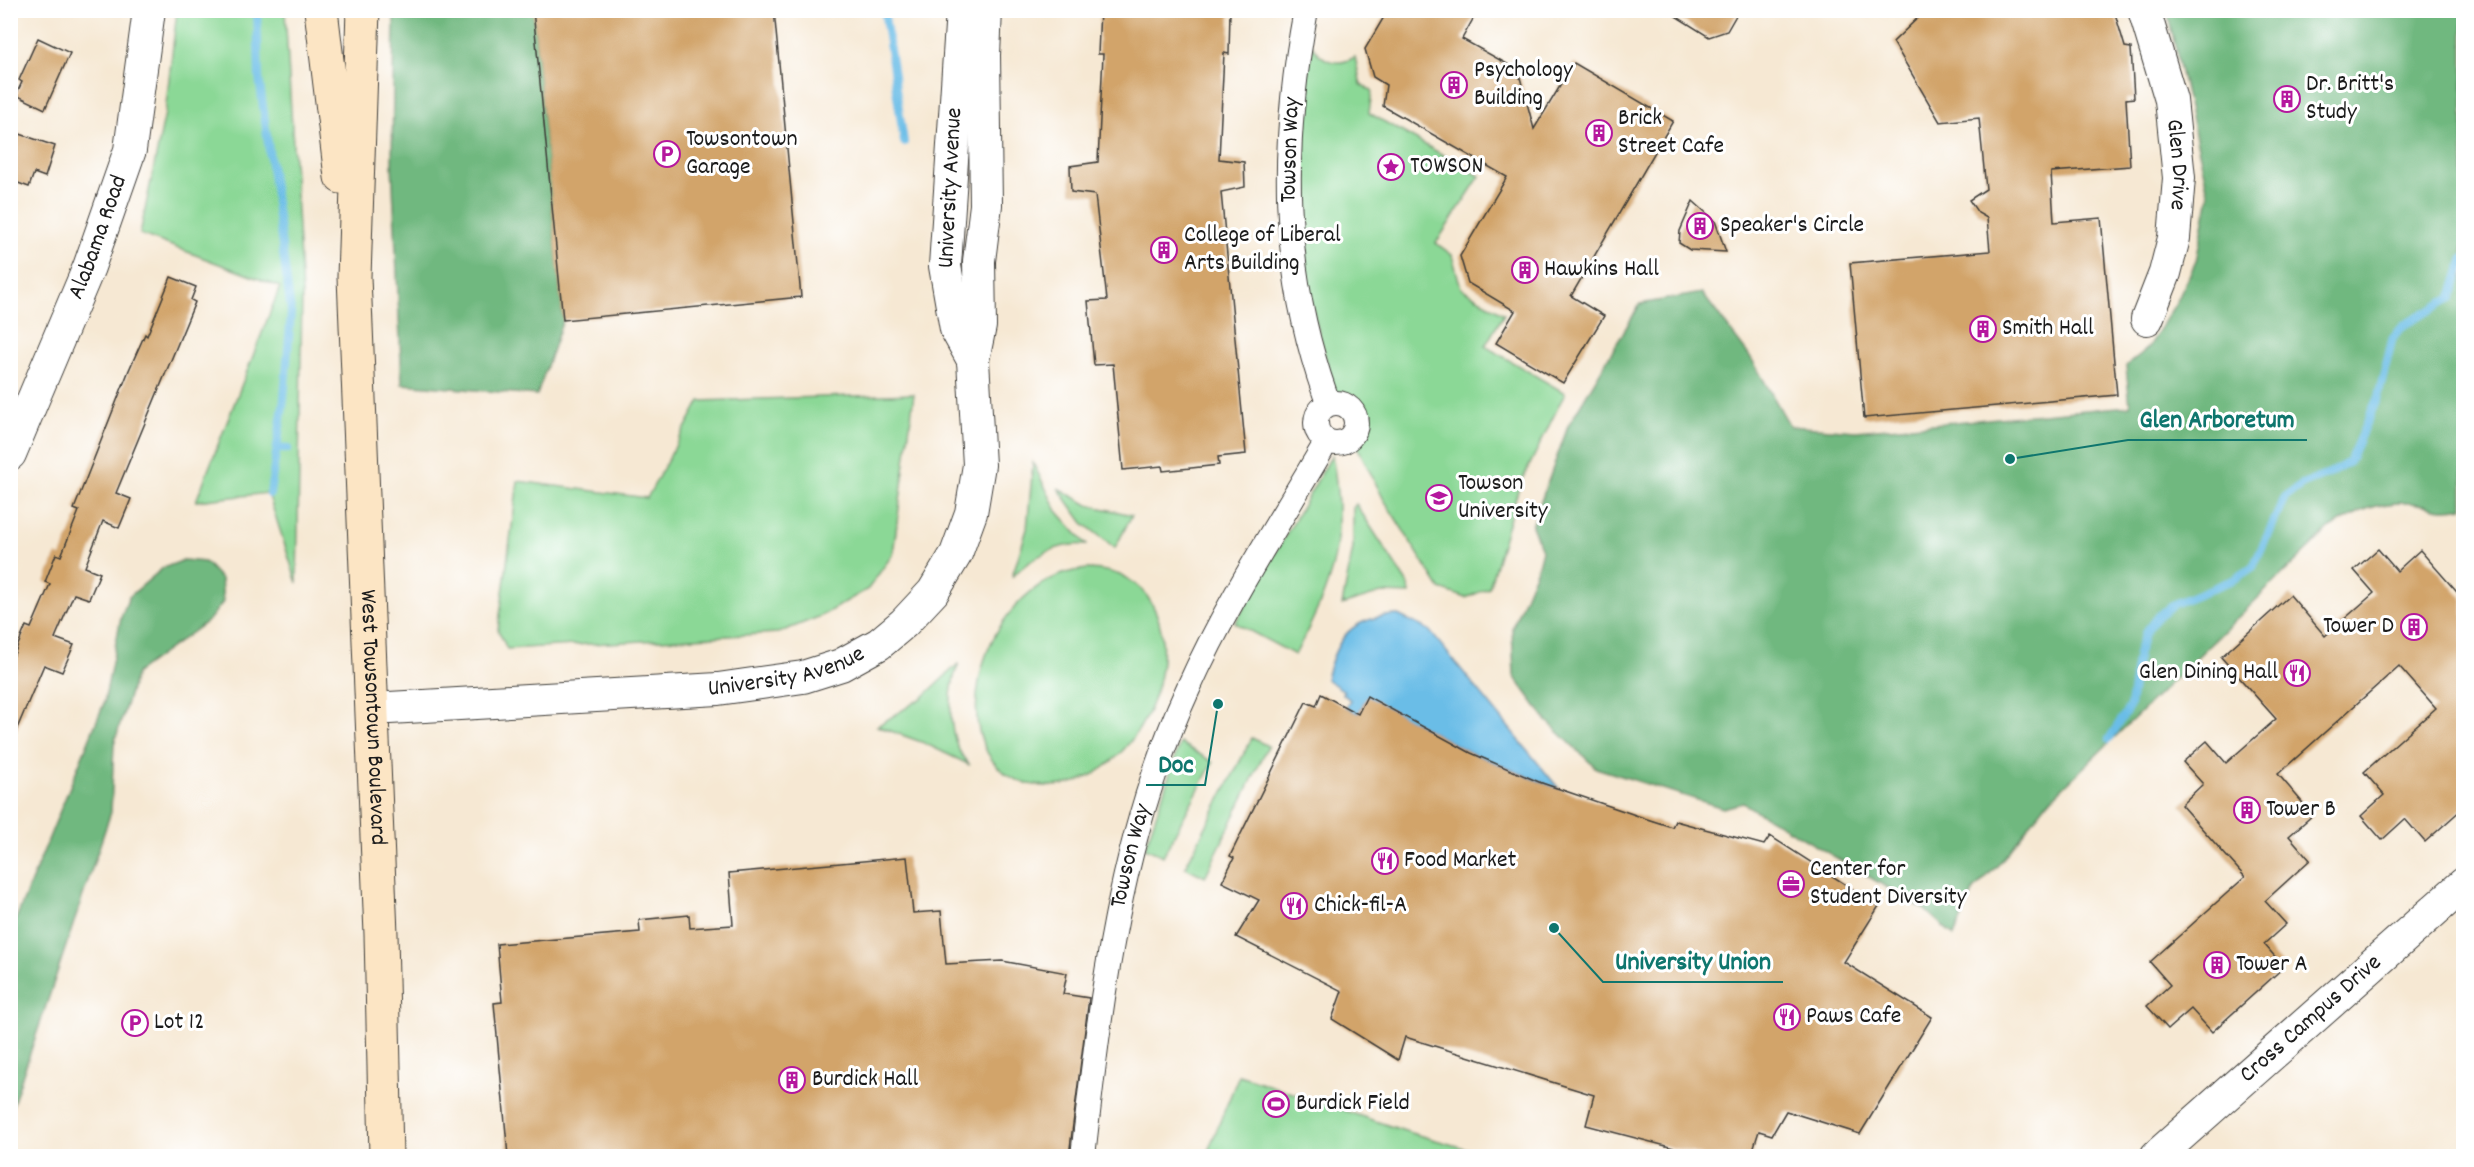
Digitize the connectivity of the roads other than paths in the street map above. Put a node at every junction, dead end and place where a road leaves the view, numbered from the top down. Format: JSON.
{"nodes":[{"id":1,"x":148,"y":10,"type":"edge"},
{"id":2,"x":321,"y":10,"type":"edge"},
{"id":3,"x":363,"y":10,"type":"edge"},
{"id":4,"x":962,"y":10,"type":"edge"},
{"id":5,"x":986,"y":10,"type":"edge"},
{"id":6,"x":1306,"y":10,"type":"edge"},
{"id":7,"x":2144,"y":10,"type":"edge"},
{"id":8,"x":354,"y":277,"type":"junction"},
{"id":9,"x":2147,"y":319,"type":"dead end"},
{"id":10,"x":973,"y":360,"type":"junction"},
{"id":11,"x":1333,"y":399,"type":"dead end"},
{"id":12,"x":1322,"y":451,"type":"dead end"},
{"id":13,"x":10,"y":454,"type":"edge"},
{"id":14,"x":372,"y":709,"type":"junction"},
{"id":15,"x":2463,"y":884,"type":"edge"},
{"id":16,"x":386,"y":1156,"type":"edge"},
{"id":17,"x":1083,"y":1156,"type":"edge"},
{"id":18,"x":2157,"y":1156,"type":"edge"}],
"edges":[{"from":1,"to":13,"type":"street","name":"Alabama Road"},
{"from":2,"to":8,"type":"main road","name":"West Towsontown Boulevard"},
{"from":3,"to":8,"type":"main road","name":"West Towsontown Boulevard"},
{"from":4,"to":10,"type":"street","name":"University Avenue"},
{"from":5,"to":10,"type":"street","name":"University Avenue"},
{"from":6,"to":11,"type":"street","name":"Towson Way"},
{"from":7,"to":9,"type":"street","name":"Glen Drive"},
{"from":8,"to":14,"type":"main road","name":"West Towsontown Boulevard"},
{"from":10,"to":14,"type":"street","name":"University Avenue"},
{"from":12,"to":17,"type":"street","name":"Towson Way"},
{"from":14,"to":16,"type":"main road","name":"West Towsontown Boulevard"},
{"from":15,"to":18,"type":"street","name":"Cross Campus Drive"}]}
